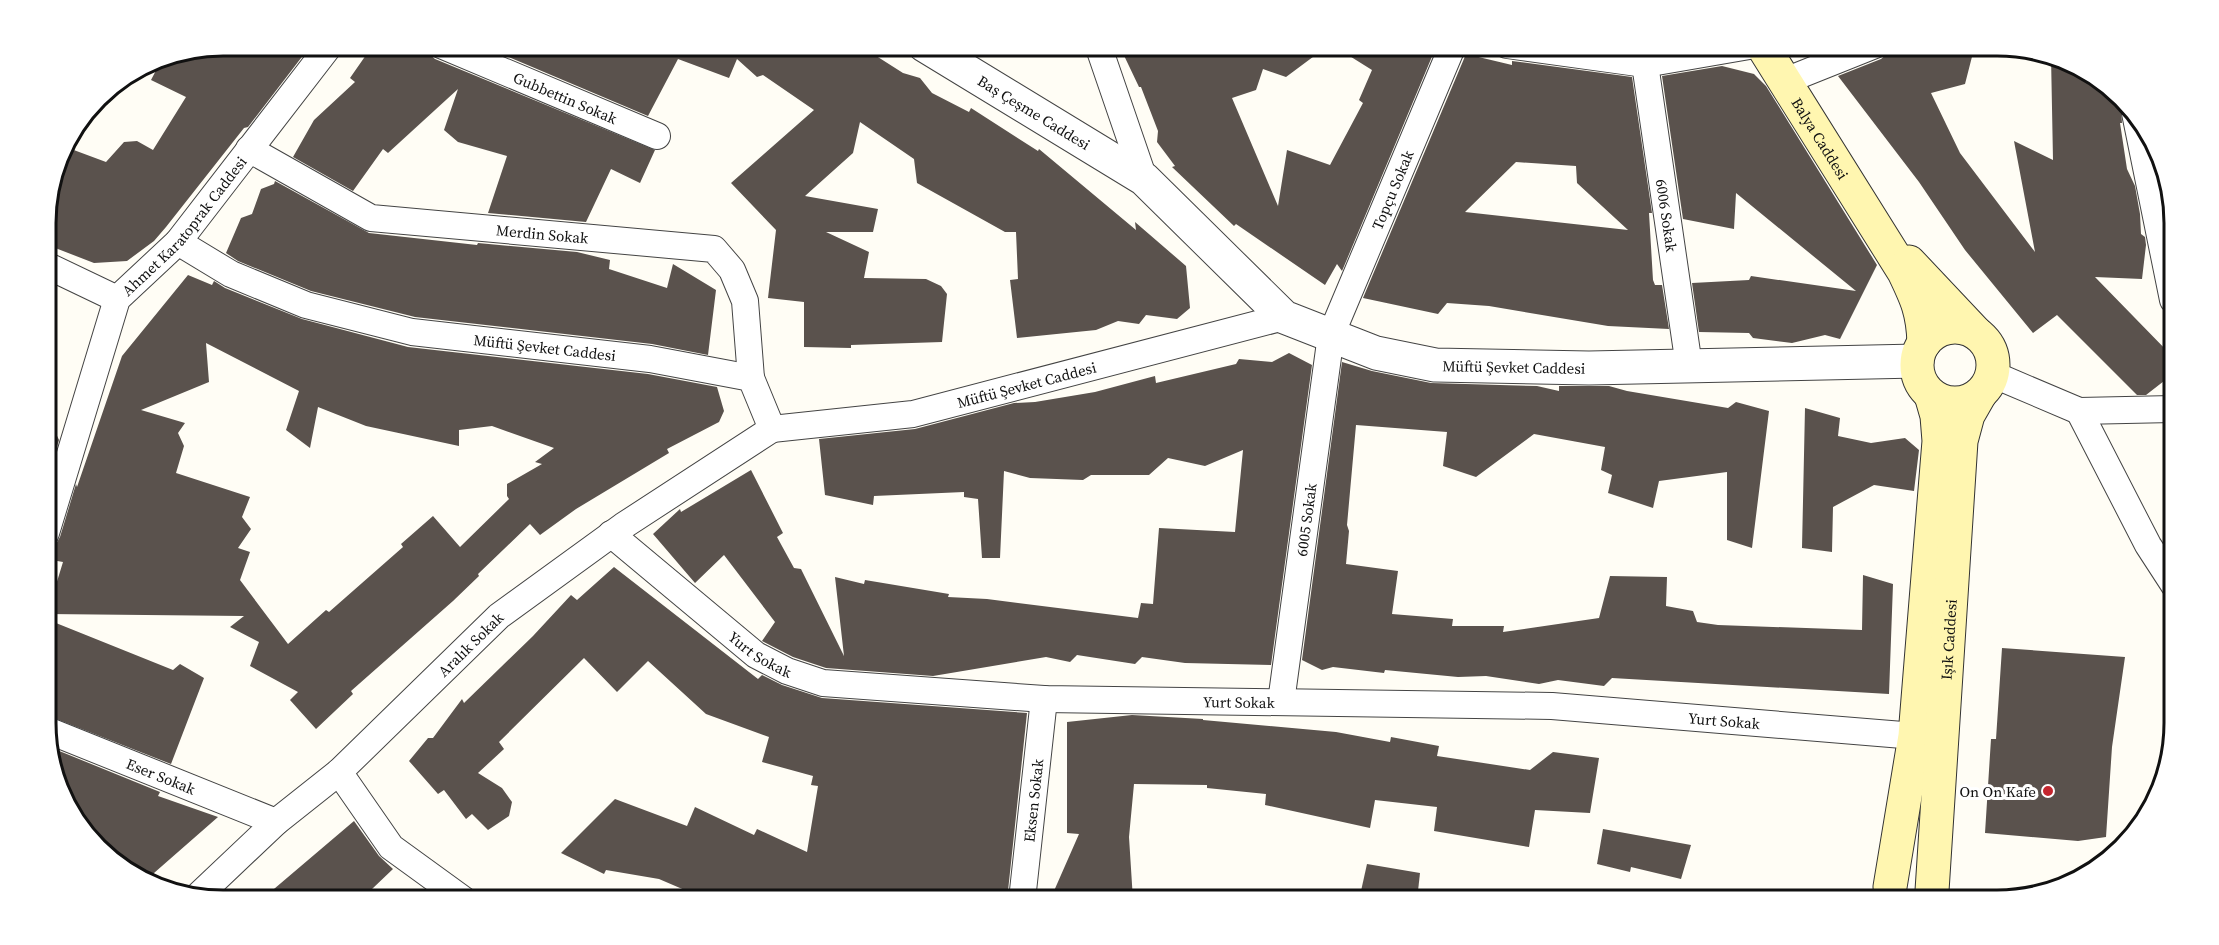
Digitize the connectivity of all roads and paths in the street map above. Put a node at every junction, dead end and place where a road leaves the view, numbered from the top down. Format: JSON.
{"nodes":[{"id":1,"x":1449,"y":55,"type":"edge"},
{"id":2,"x":1581,"y":55,"type":"edge"},
{"id":3,"x":1696,"y":55,"type":"edge"},
{"id":4,"x":1768,"y":55,"type":"edge"},
{"id":5,"x":1850,"y":55,"type":"edge"},
{"id":6,"x":321,"y":56,"type":"edge"},
{"id":7,"x":467,"y":56,"type":"edge"},
{"id":8,"x":947,"y":56,"type":"edge"},
{"id":9,"x":1102,"y":56,"type":"edge"},
{"id":10,"x":1644,"y":64,"type":"junction"},
{"id":11,"x":1785,"y":81,"type":"junction"},
{"id":12,"x":657,"y":136,"type":"dead end"},
{"id":13,"x":2140,"y":138,"type":"edge"},
{"id":14,"x":249,"y":149,"type":"junction"},
{"id":15,"x":1144,"y":178,"type":"junction"},
{"id":16,"x":1878,"y":231,"type":"junction"},
{"id":17,"x":178,"y":242,"type":"junction"},
{"id":18,"x":2164,"y":255,"type":"edge"},
{"id":19,"x":56,"y":270,"type":"edge"},
{"id":20,"x":117,"y":299,"type":"junction"},
{"id":21,"x":1284,"y":317,"type":"junction"},
{"id":22,"x":1976,"y":333,"type":"junction"},
{"id":23,"x":1331,"y":335,"type":"junction"},
{"id":24,"x":1921,"y":352,"type":"junction"},
{"id":25,"x":1689,"y":366,"type":"junction"},
{"id":26,"x":751,"y":378,"type":"junction"},
{"id":27,"x":1986,"y":384,"type":"junction"},
{"id":28,"x":1931,"y":395,"type":"junction"},
{"id":29,"x":2164,"y":409,"type":"edge"},
{"id":30,"x":2079,"y":411,"type":"junction"},
{"id":31,"x":772,"y":429,"type":"junction"},
{"id":32,"x":55,"y":501,"type":"edge"},
{"id":33,"x":611,"y":534,"type":"junction"},
{"id":34,"x":2164,"y":570,"type":"edge"},
{"id":35,"x":1044,"y":699,"type":"junction"},
{"id":36,"x":1281,"y":702,"type":"junction"},
{"id":37,"x":56,"y":734,"type":"edge"},
{"id":38,"x":1915,"y":736,"type":"junction"},
{"id":39,"x":339,"y":772,"type":"junction"},
{"id":40,"x":276,"y":822,"type":"junction"},
{"id":41,"x":206,"y":888,"type":"edge"},
{"id":42,"x":1886,"y":889,"type":"edge"},
{"id":43,"x":1891,"y":889,"type":"edge"},
{"id":44,"x":1928,"y":889,"type":"edge"},
{"id":45,"x":1935,"y":889,"type":"edge"},
{"id":46,"x":450,"y":890,"type":"edge"},
{"id":47,"x":1023,"y":890,"type":"edge"}],
"edges":[{"from":1,"to":23,"type":"street","name":"Topçu Sokak"},
{"from":2,"to":10,"type":"street"},
{"from":3,"to":10,"type":"street"},
{"from":4,"to":11,"type":"main road","name":"Balya Caddesi"},
{"from":5,"to":11,"type":"street"},
{"from":6,"to":14,"type":"street","name":"Ahmet Karatoprak Caddesi"},
{"from":7,"to":12,"type":"street","name":"Gubbettin Sokak"},
{"from":8,"to":15,"type":"street","name":"Baş Çeşme Caddesi"},
{"from":9,"to":15,"type":"street","name":"Baş Çeşme Caddesi"},
{"from":10,"to":25,"type":"street","name":"6006 Sokak"},
{"from":11,"to":16,"type":"main road","name":"Balya Caddesi"},
{"from":13,"to":18,"type":"street"},
{"from":14,"to":17,"type":"street","name":"Ahmet Karatoprak Caddesi"},
{"from":14,"to":26,"type":"street","name":"Merdin Sokak"},
{"from":15,"to":21,"type":"street","name":"Baş Çeşme Caddesi"},
{"from":16,"to":22,"type":"main road","name":"Balya Caddesi"},
{"from":16,"to":24,"type":"main road","name":"Balya Caddesi"},
{"from":17,"to":20,"type":"street","name":"Ahmet Karatoprak Caddesi"},
{"from":17,"to":26,"type":"street","name":"Müftü Şevket Caddesi"},
{"from":19,"to":20,"type":"street"},
{"from":20,"to":32,"type":"street","name":"Ahmet Karatoprak Caddesi"},
{"from":21,"to":23,"type":"street","name":"Müftü Şevket Caddesi"},
{"from":21,"to":31,"type":"street","name":"Müftü Şevket Caddesi"},
{"from":22,"to":24,"type":"main road","name":"Müftü Şevket Caddesi"},
{"from":22,"to":27,"type":"main road"},
{"from":23,"to":25,"type":"street","name":"Müftü Şevket Caddesi"},
{"from":23,"to":36,"type":"street","name":"6005 Sokak"},
{"from":24,"to":25,"type":"street","name":"Müftü Şevket Caddesi"},
{"from":24,"to":28,"type":"main road"},
{"from":26,"to":31,"type":"street"},
{"from":27,"to":28,"type":"main road"},
{"from":27,"to":30,"type":"street"},
{"from":27,"to":45,"type":"main road","name":"Işık Caddesi"},
{"from":28,"to":38,"type":"main road","name":"Işık Caddesi"},
{"from":29,"to":30,"type":"street"},
{"from":30,"to":34,"type":"street"},
{"from":31,"to":33,"type":"street","name":"Aralık Sokak"},
{"from":33,"to":35,"type":"street","name":"Yurt Sokak"},
{"from":33,"to":39,"type":"street","name":"Aralık Sokak"},
{"from":35,"to":36,"type":"street","name":"Yurt Sokak"},
{"from":35,"to":47,"type":"street","name":"Eksen Sokak"},
{"from":36,"to":38,"type":"street","name":"Yurt Sokak"},
{"from":37,"to":40,"type":"street","name":"Eser Sokak"},
{"from":38,"to":42,"type":"main road","name":"Işık Caddesi"},
{"from":39,"to":40,"type":"street","name":"Aralık Sokak"},
{"from":39,"to":46,"type":"street"},
{"from":40,"to":41,"type":"street","name":"Aralık Sokak"},
{"from":43,"to":44,"type":"main road","name":"Işık Caddesi"}]}
